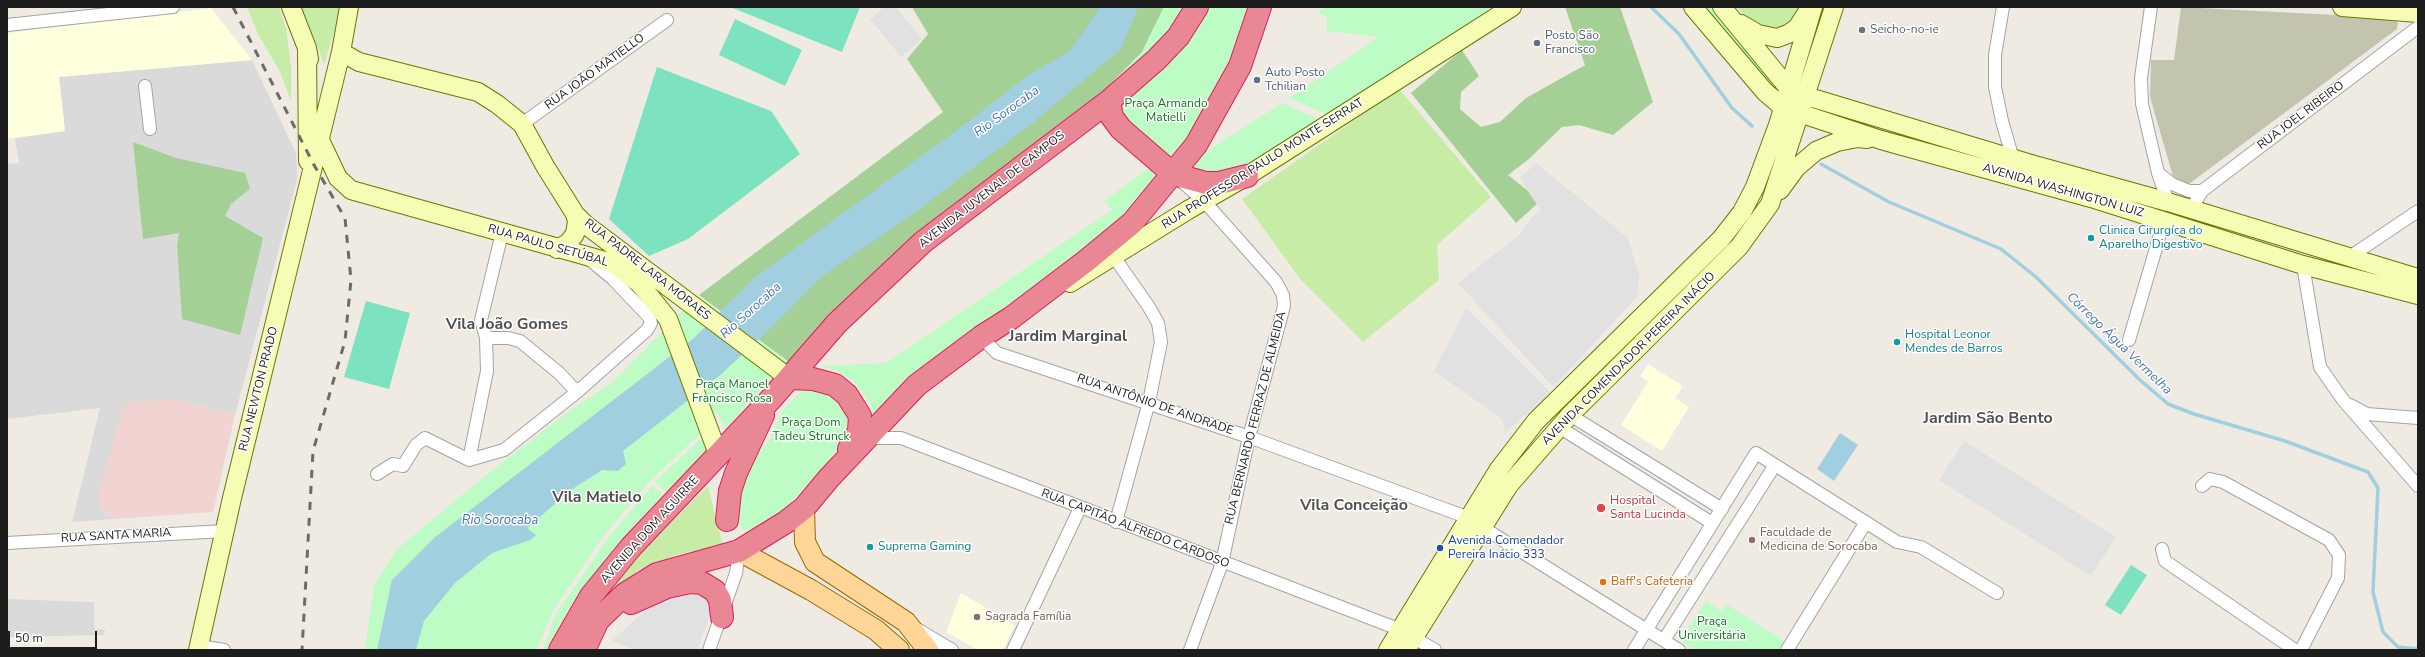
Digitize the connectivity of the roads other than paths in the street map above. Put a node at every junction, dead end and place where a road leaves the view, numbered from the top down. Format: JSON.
{"nodes":[{"id":1,"x":173,"y":7,"type":"edge"},
{"id":2,"x":291,"y":7,"type":"edge"},
{"id":3,"x":349,"y":7,"type":"edge"},
{"id":4,"x":1197,"y":7,"type":"edge"},
{"id":5,"x":1260,"y":7,"type":"edge"},
{"id":6,"x":1512,"y":7,"type":"edge"},
{"id":7,"x":1693,"y":7,"type":"edge"},
{"id":8,"x":1812,"y":7,"type":"edge"},
{"id":9,"x":2003,"y":7,"type":"edge"},
{"id":10,"x":2151,"y":7,"type":"edge"},
{"id":11,"x":2342,"y":7,"type":"edge"},
{"id":12,"x":1835,"y":8,"type":"edge"},
{"id":13,"x":1725,"y":10,"type":"edge"},
{"id":14,"x":2418,"y":13,"type":"edge"},
{"id":15,"x":667,"y":20,"type":"dead end"},
{"id":16,"x":7,"y":25,"type":"edge"},
{"id":17,"x":2418,"y":27,"type":"edge"},
{"id":18,"x":307,"y":48,"type":"junction"},
{"id":19,"x":341,"y":52,"type":"junction"},
{"id":20,"x":144,"y":86,"type":"dead end"},
{"id":21,"x":1109,"y":101,"type":"junction"},
{"id":22,"x":1795,"y":102,"type":"junction"},
{"id":23,"x":522,"y":124,"type":"junction"},
{"id":24,"x":150,"y":129,"type":"dead end"},
{"id":25,"x":321,"y":135,"type":"junction"},
{"id":26,"x":1882,"y":140,"type":"junction"},
{"id":27,"x":2013,"y":159,"type":"junction"},
{"id":28,"x":2158,"y":173,"type":"junction"},
{"id":29,"x":1173,"y":174,"type":"junction"},
{"id":30,"x":1247,"y":176,"type":"junction"},
{"id":31,"x":338,"y":178,"type":"junction"},
{"id":32,"x":309,"y":181,"type":"junction"},
{"id":33,"x":2202,"y":191,"type":"junction"},
{"id":34,"x":1204,"y":201,"type":"junction"},
{"id":35,"x":2168,"y":202,"type":"junction"},
{"id":36,"x":1770,"y":204,"type":"junction"},
{"id":37,"x":2191,"y":209,"type":"junction"},
{"id":38,"x":2418,"y":211,"type":"edge"},
{"id":39,"x":575,"y":214,"type":"junction"},
{"id":40,"x":2164,"y":221,"type":"junction"},
{"id":41,"x":502,"y":233,"type":"junction"},
{"id":42,"x":556,"y":249,"type":"junction"},
{"id":43,"x":587,"y":257,"type":"junction"},
{"id":44,"x":1114,"y":257,"type":"junction"},
{"id":45,"x":2348,"y":258,"type":"junction"},
{"id":46,"x":2303,"y":265,"type":"junction"},
{"id":47,"x":2418,"y":278,"type":"edge"},
{"id":48,"x":2418,"y":295,"type":"edge"},
{"id":49,"x":1011,"y":318,"type":"junction"},
{"id":50,"x":981,"y":337,"type":"junction"},
{"id":51,"x":486,"y":338,"type":"junction"},
{"id":52,"x":2129,"y":340,"type":"dead end"},
{"id":53,"x":789,"y":378,"type":"junction"},
{"id":54,"x":577,"y":392,"type":"junction"},
{"id":55,"x":770,"y":400,"type":"junction"},
{"id":56,"x":2343,"y":400,"type":"junction"},
{"id":57,"x":1149,"y":402,"type":"junction"},
{"id":58,"x":2390,"y":416,"type":"junction"},
{"id":59,"x":2418,"y":418,"type":"edge"},
{"id":60,"x":1564,"y":421,"type":"junction"},
{"id":61,"x":870,"y":434,"type":"junction"},
{"id":62,"x":1249,"y":437,"type":"junction"},
{"id":63,"x":2378,"y":441,"type":"junction"},
{"id":64,"x":718,"y":454,"type":"junction"},
{"id":65,"x":469,"y":460,"type":"junction"},
{"id":66,"x":1776,"y":465,"type":"junction"},
{"id":67,"x":377,"y":474,"type":"dead end"},
{"id":68,"x":829,"y":478,"type":"junction"},
{"id":69,"x":2202,"y":486,"type":"dead end"},
{"id":70,"x":2418,"y":486,"type":"edge"},
{"id":71,"x":1725,"y":504,"type":"junction"},
{"id":72,"x":804,"y":508,"type":"junction"},
{"id":73,"x":1080,"y":508,"type":"junction"},
{"id":74,"x":1746,"y":511,"type":"junction"},
{"id":75,"x":727,"y":520,"type":"junction"},
{"id":76,"x":1116,"y":522,"type":"junction"},
{"id":77,"x":1866,"y":522,"type":"junction"},
{"id":78,"x":1476,"y":523,"type":"junction"},
{"id":79,"x":1712,"y":524,"type":"junction"},
{"id":80,"x":225,"y":531,"type":"junction"},
{"id":81,"x":7,"y":543,"type":"edge"},
{"id":82,"x":2162,"y":549,"type":"dead end"},
{"id":83,"x":739,"y":551,"type":"junction"},
{"id":84,"x":1222,"y":562,"type":"junction"},
{"id":85,"x":1997,"y":593,"type":"dead end"},
{"id":86,"x":722,"y":617,"type":"junction"},
{"id":87,"x":598,"y":620,"type":"junction"},
{"id":88,"x":906,"y":622,"type":"junction"},
{"id":89,"x":1647,"y":630,"type":"junction"},
{"id":90,"x":1407,"y":639,"type":"edge"},
{"id":91,"x":1664,"y":640,"type":"junction"},
{"id":92,"x":199,"y":648,"type":"edge"},
{"id":93,"x":224,"y":650,"type":"edge"},
{"id":94,"x":560,"y":650,"type":"edge"},
{"id":95,"x":584,"y":650,"type":"edge"},
{"id":96,"x":709,"y":650,"type":"edge"},
{"id":97,"x":899,"y":650,"type":"edge"},
{"id":98,"x":928,"y":650,"type":"edge"},
{"id":99,"x":952,"y":650,"type":"edge"},
{"id":100,"x":1013,"y":650,"type":"edge"},
{"id":101,"x":1190,"y":650,"type":"edge"},
{"id":102,"x":1388,"y":650,"type":"edge"},
{"id":103,"x":1435,"y":650,"type":"edge"},
{"id":104,"x":1634,"y":650,"type":"edge"},
{"id":105,"x":1679,"y":650,"type":"edge"},
{"id":106,"x":1787,"y":650,"type":"edge"},
{"id":107,"x":2295,"y":650,"type":"edge"},
{"id":108,"x":2302,"y":650,"type":"edge"}],
"edges":[{"from":1,"to":16,"type":"street"},
{"from":2,"to":18,"type":"main road"},
{"from":3,"to":19,"type":"main road","name":"RUA NEWTON PRADO"},
{"from":4,"to":21,"type":"highway","name":"AVENIDA JUVENAL DE CAMPOS"},
{"from":5,"to":29,"type":"highway"},
{"from":6,"to":30,"type":"main road","name":"RUA PROFESSOR PAULO MONTE SERRAT"},
{"from":7,"to":22,"type":"main road"},
{"from":8,"to":13,"type":"main road"},
{"from":8,"to":22,"type":"main road","name":"AVENIDA COMENDADOR PEREIRA INÁCIO"},
{"from":9,"to":27,"type":"street"},
{"from":10,"to":28,"type":"street"},
{"from":11,"to":14,"type":"main road"},
{"from":12,"to":22,"type":"main road","name":"AVENIDA COMENDADOR PEREIRA INÁCIO"},
{"from":13,"to":22,"type":"main road"},
{"from":15,"to":23,"type":"street","name":"RUA JOÃO MATIELLO"},
{"from":17,"to":33,"type":"street","name":"RUA JOEL RIBEIRO"},
{"from":18,"to":25,"type":"main road"},
{"from":18,"to":32,"type":"main road"},
{"from":19,"to":23,"type":"main road","name":"RUA PADRE LARA MORAES"},
{"from":19,"to":25,"type":"main road","name":"RUA NEWTON PRADO"},
{"from":20,"to":24,"type":"street"},
{"from":21,"to":29,"type":"highway"},
{"from":21,"to":53,"type":"highway","name":"AVENIDA JUVENAL DE CAMPOS"},
{"from":22,"to":26,"type":"main road","name":"AVENIDA WASHINGTON LUIZ"},
{"from":22,"to":27,"type":"main road","name":"AVENIDA WASHINGTON LUIZ"},
{"from":22,"to":36,"type":"main road","name":"AVENIDA COMENDADOR PEREIRA INÁCIO"},
{"from":22,"to":78,"type":"main road","name":"AVENIDA COMENDADOR PEREIRA INÁCIO"},
{"from":23,"to":39,"type":"main road","name":"RUA PADRE LARA MORAES"},
{"from":25,"to":31,"type":"main road","name":"RUA PAULO SETÚBAL"},
{"from":25,"to":32,"type":"main road","name":"RUA NEWTON PRADO"},
{"from":26,"to":36,"type":"main road"},
{"from":26,"to":40,"type":"main road","name":"AVENIDA WASHINGTON LUIZ"},
{"from":27,"to":35,"type":"main road","name":"AVENIDA WASHINGTON LUIZ"},
{"from":28,"to":33,"type":"street"},
{"from":28,"to":35,"type":"street"},
{"from":29,"to":30,"type":"highway"},
{"from":29,"to":34,"type":"street","name":"RUA BERNARDO FERRAZ DE ALMEIDA"},
{"from":29,"to":49,"type":"highway"},
{"from":30,"to":34,"type":"main road","name":"RUA PROFESSOR PAULO MONTE SERRAT"},
{"from":31,"to":32,"type":"main road"},
{"from":31,"to":41,"type":"main road","name":"RUA PAULO SETÚBAL"},
{"from":32,"to":80,"type":"main road","name":"RUA NEWTON PRADO"},
{"from":33,"to":37,"type":"street","name":"RUA JOEL RIBEIRO"},
{"from":34,"to":44,"type":"main road","name":"RUA PROFESSOR PAULO MONTE SERRAT"},
{"from":34,"to":62,"type":"street","name":"RUA BERNARDO FERRAZ DE ALMEIDA"},
{"from":35,"to":37,"type":"main road","name":"AVENIDA WASHINGTON LUIZ"},
{"from":36,"to":60,"type":"main road","name":"AVENIDA COMENDADOR PEREIRA INÁCIO"},
{"from":37,"to":45,"type":"main road","name":"AVENIDA WASHINGTON LUIZ"},
{"from":38,"to":45,"type":"street"},
{"from":39,"to":42,"type":"main road"},
{"from":39,"to":53,"type":"main road","name":"RUA PADRE LARA MORAES"},
{"from":40,"to":46,"type":"main road","name":"AVENIDA WASHINGTON LUIZ"},
{"from":40,"to":52,"type":"street"},
{"from":41,"to":42,"type":"main road","name":"RUA PAULO SETÚBAL"},
{"from":41,"to":51,"type":"street"},
{"from":42,"to":43,"type":"main road","name":"RUA PAULO SETÚBAL"},
{"from":43,"to":54,"type":"street"},
{"from":43,"to":64,"type":"main road","name":"RUA PAULO SETÚBAL"},
{"from":44,"to":49,"type":"main road","name":"RUA PROFESSOR PAULO MONTE SERRAT"},
{"from":44,"to":57,"type":"street"},
{"from":45,"to":47,"type":"main road","name":"AVENIDA WASHINGTON LUIZ"},
{"from":46,"to":48,"type":"main road","name":"AVENIDA WASHINGTON LUIZ"},
{"from":46,"to":56,"type":"street"},
{"from":49,"to":50,"type":"highway"},
{"from":50,"to":57,"type":"street","name":"RUA ANTÔNIO DE ANDRADE"},
{"from":50,"to":61,"type":"highway"},
{"from":51,"to":54,"type":"street"},
{"from":51,"to":65,"type":"street"},
{"from":53,"to":55,"type":"highway","name":"AVENIDA JUVENAL DE CAMPOS"},
{"from":53,"to":68,"type":"highway"},
{"from":54,"to":65,"type":"street"},
{"from":55,"to":64,"type":"highway","name":"AVENIDA DOM AGUIRRE"},
{"from":55,"to":75,"type":"highway"},
{"from":56,"to":58,"type":"street"},
{"from":56,"to":63,"type":"street"},
{"from":57,"to":62,"type":"street","name":"RUA ANTÔNIO DE ANDRADE"},
{"from":57,"to":76,"type":"street"},
{"from":58,"to":59,"type":"street"},
{"from":58,"to":63,"type":"street"},
{"from":60,"to":71,"type":"street"},
{"from":60,"to":78,"type":"main road","name":"AVENIDA COMENDADOR PEREIRA INÁCIO"},
{"from":60,"to":79,"type":"street"},
{"from":61,"to":68,"type":"highway"},
{"from":61,"to":73,"type":"street","name":"RUA CAPITÃO ALFREDO CARDOSO"},
{"from":62,"to":78,"type":"street","name":"RUA ANTÔNIO DE ANDRADE"},
{"from":62,"to":84,"type":"street","name":"RUA BERNARDO FERRAZ DE ALMEIDA"},
{"from":63,"to":70,"type":"street"},
{"from":64,"to":75,"type":"highway"},
{"from":64,"to":94,"type":"highway","name":"AVENIDA DOM AGUIRRE"},
{"from":65,"to":67,"type":"street"},
{"from":66,"to":71,"type":"street"},
{"from":66,"to":74,"type":"street"},
{"from":66,"to":77,"type":"street"},
{"from":68,"to":72,"type":"highway","name":"AVENIDA DOM AGUIRRE"},
{"from":69,"to":108,"type":"street"},
{"from":71,"to":74,"type":"street"},
{"from":71,"to":79,"type":"street"},
{"from":72,"to":83,"type":"highway","name":"AVENIDA DOM AGUIRRE"},
{"from":72,"to":88,"type":"main road"},
{"from":73,"to":76,"type":"street","name":"RUA CAPITÃO ALFREDO CARDOSO"},
{"from":73,"to":100,"type":"street"},
{"from":74,"to":91,"type":"street"},
{"from":75,"to":83,"type":"highway"},
{"from":76,"to":84,"type":"street","name":"RUA CAPITÃO ALFREDO CARDOSO"},
{"from":77,"to":85,"type":"street"},
{"from":77,"to":106,"type":"street"},
{"from":78,"to":89,"type":"street","name":"RUA ANTÔNIO DE ANDRADE"},
{"from":78,"to":90,"type":"main road","name":"AVENIDA COMENDADOR PEREIRA INÁCIO"},
{"from":79,"to":89,"type":"street"},
{"from":80,"to":81,"type":"street","name":"RUA SANTA MARIA"},
{"from":80,"to":92,"type":"main road","name":"RUA NEWTON PRADO"},
{"from":82,"to":107,"type":"street"},
{"from":83,"to":86,"type":"street"},
{"from":83,"to":87,"type":"highway","name":"AVENIDA DOM AGUIRRE"},
{"from":83,"to":97,"type":"main road"},
{"from":84,"to":90,"type":"street","name":"RUA CAPITÃO ALFREDO CARDOSO"},
{"from":84,"to":101,"type":"street","name":"RUA BERNARDO FERRAZ DE ALMEIDA"},
{"from":86,"to":87,"type":"highway"},
{"from":86,"to":96,"type":"street"},
{"from":87,"to":95,"type":"highway","name":"AVENIDA DOM AGUIRRE"},
{"from":88,"to":98,"type":"main road"},
{"from":88,"to":99,"type":"street"},
{"from":89,"to":91,"type":"street","name":"RUA ANTÔNIO DE ANDRADE"},
{"from":89,"to":104,"type":"street"},
{"from":90,"to":102,"type":"main road","name":"AVENIDA COMENDADOR PEREIRA INÁCIO"},
{"from":90,"to":103,"type":"street","name":"RUA CAPITÃO ALFREDO CARDOSO"},
{"from":91,"to":105,"type":"street","name":"RUA ANTÔNIO DE ANDRADE"},
{"from":92,"to":93,"type":"street"}]}
